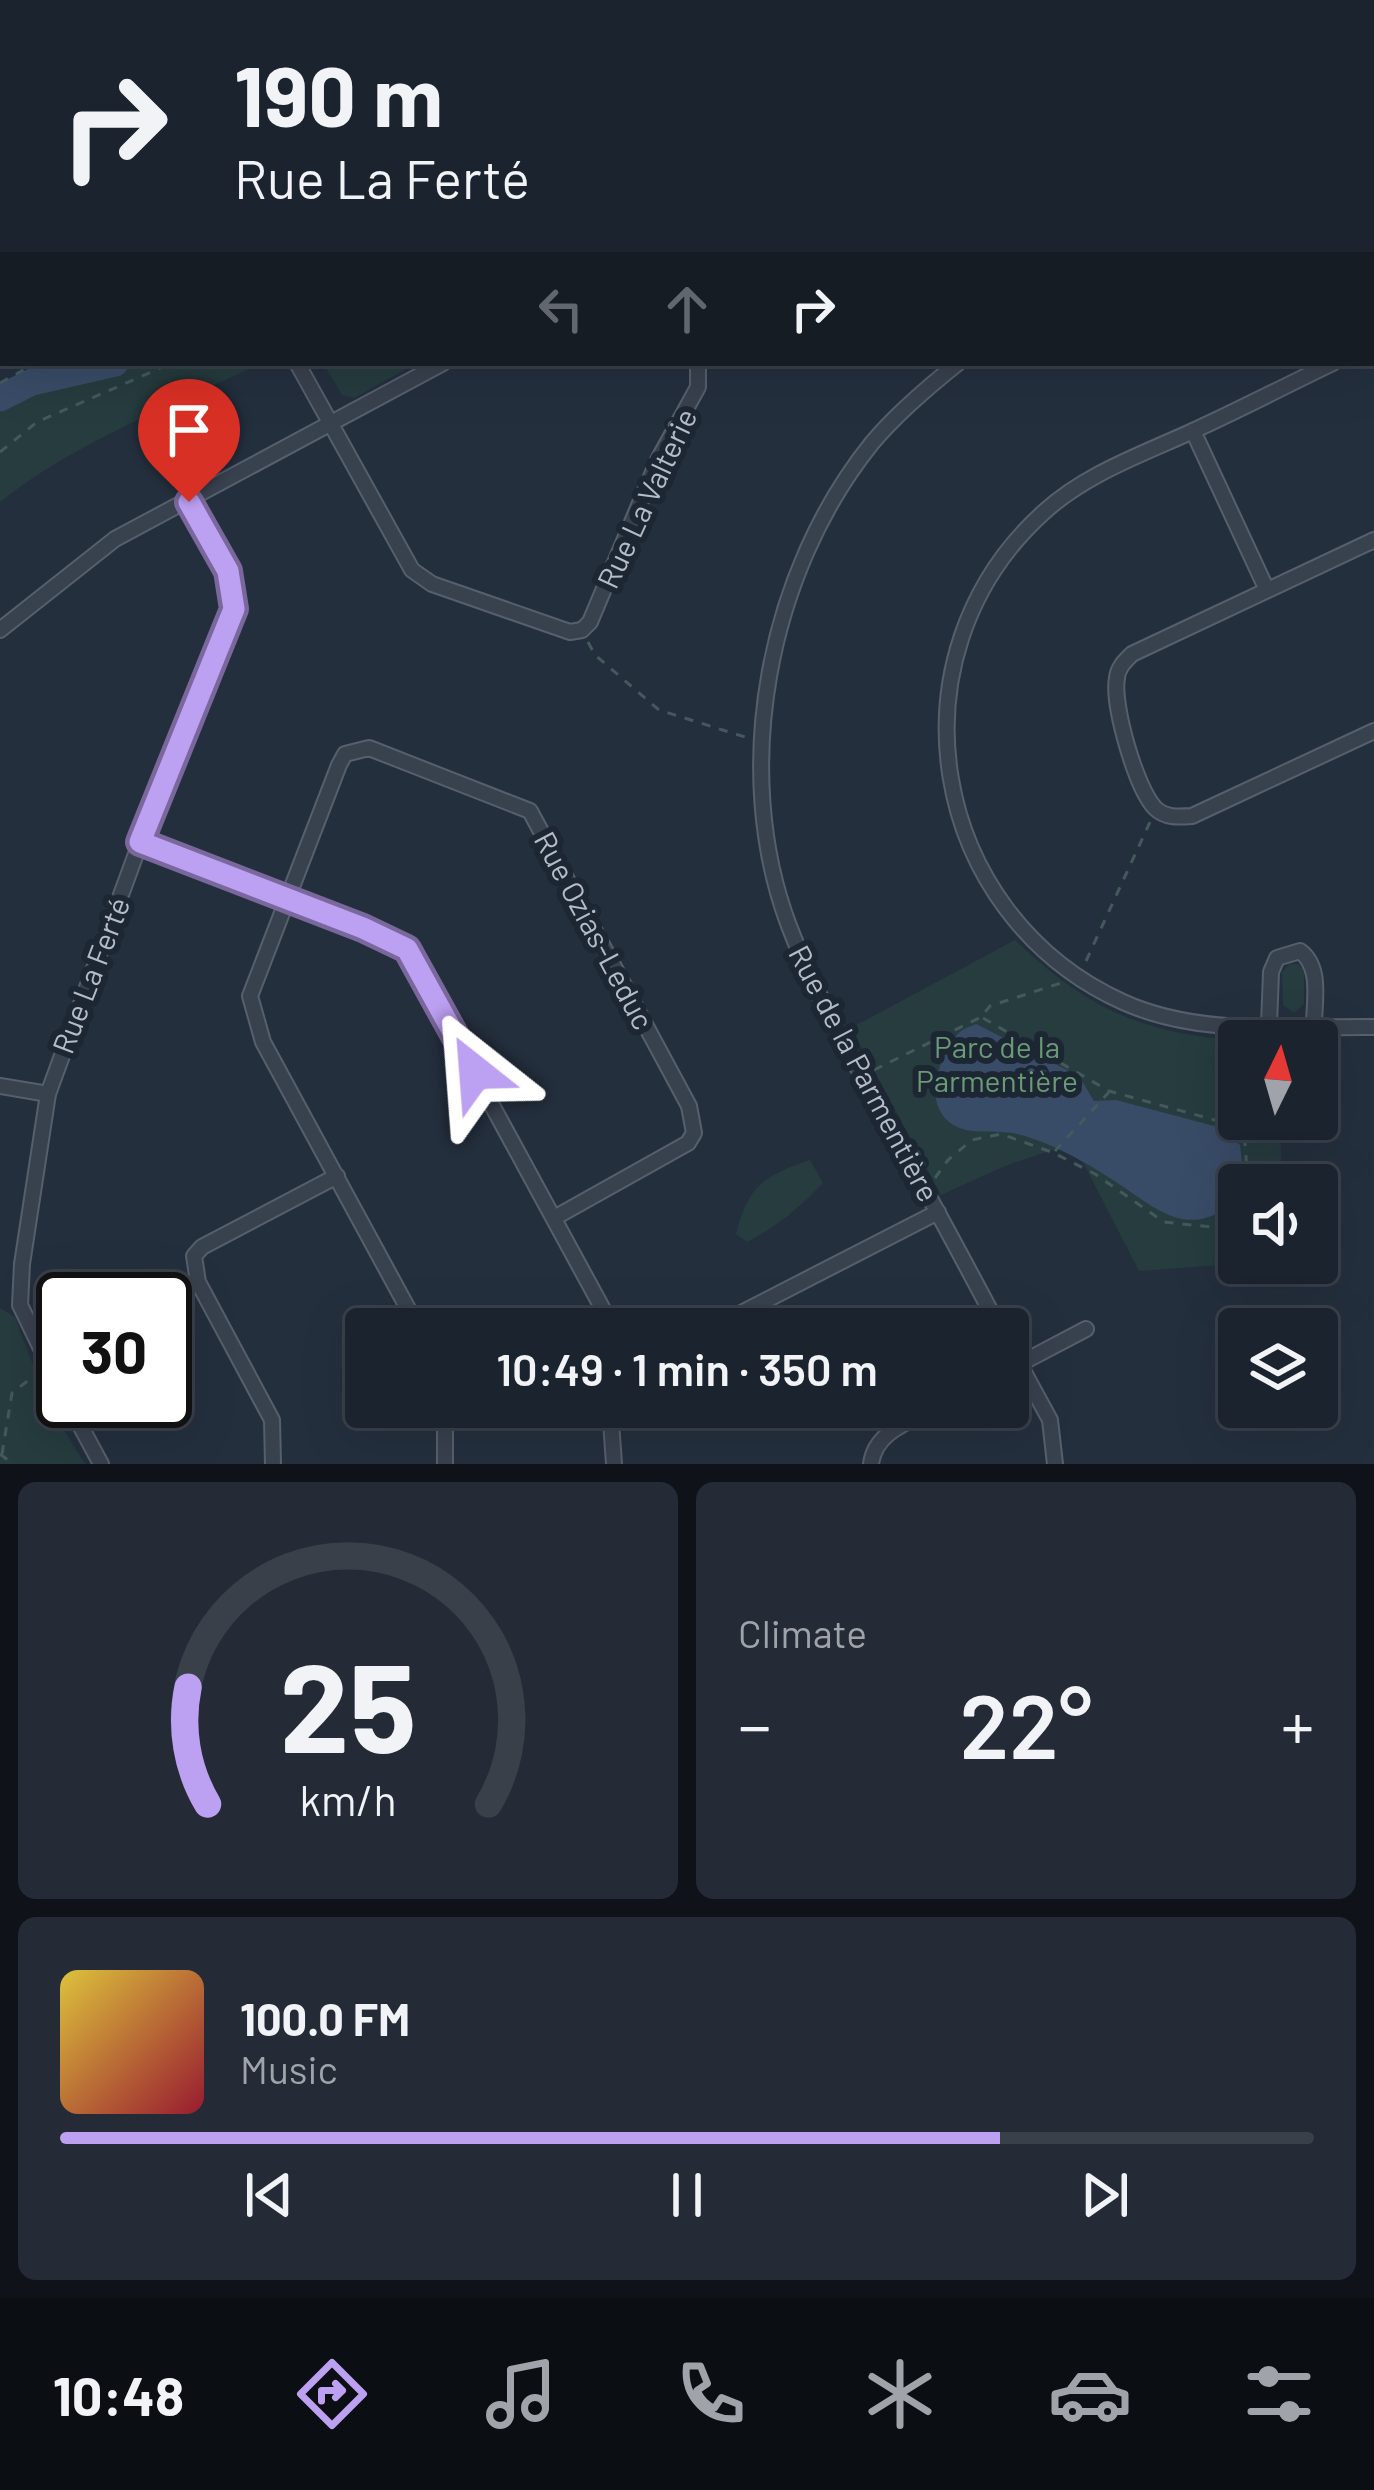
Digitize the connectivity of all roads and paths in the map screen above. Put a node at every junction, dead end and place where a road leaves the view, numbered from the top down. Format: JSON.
{"nodes":[{"id":1,"x":31,"y":366,"type":"edge"},
{"id":2,"x":165,"y":366,"type":"edge"},
{"id":3,"x":299,"y":366,"type":"edge"},
{"id":4,"x":437,"y":366,"type":"edge"},
{"id":5,"x":698,"y":366,"type":"edge"},
{"id":6,"x":954,"y":366,"type":"edge"},
{"id":7,"x":1328,"y":366,"type":"edge"},
{"id":8,"x":0,"y":383,"type":"edge"},
{"id":9,"x":332,"y":423,"type":"junction"},
{"id":10,"x":1193,"y":431,"type":"junction"},
{"id":11,"x":0,"y":452,"type":"edge"},
{"id":12,"x":189,"y":502,"type":"junction"},
{"id":13,"x":1374,"y":540,"type":"edge"},
{"id":14,"x":1268,"y":590,"type":"junction"},
{"id":15,"x":0,"y":630,"type":"edge"},
{"id":16,"x":582,"y":630,"type":"junction"},
{"id":17,"x":1374,"y":731,"type":"edge"},
{"id":18,"x":763,"y":743,"type":"junction"},
{"id":19,"x":1157,"y":810,"type":"junction"},
{"id":20,"x":140,"y":842,"type":"junction"},
{"id":21,"x":287,"y":899,"type":"junction"},
{"id":22,"x":1079,"y":977,"type":"junction"},
{"id":23,"x":981,"y":1017,"type":"junction"},
{"id":24,"x":1270,"y":1020,"type":"edge"},
{"id":25,"x":1315,"y":1020,"type":"edge"},
{"id":26,"x":1218,"y":1025,"type":"edge"},
{"id":27,"x":1338,"y":1026,"type":"edge"},
{"id":28,"x":1374,"y":1027,"type":"edge"},
{"id":29,"x":862,"y":1076,"type":"junction"},
{"id":30,"x":0,"y":1087,"type":"edge"},
{"id":31,"x":1109,"y":1091,"type":"junction"},
{"id":32,"x":48,"y":1094,"type":"junction"},
{"id":33,"x":1054,"y":1153,"type":"junction"},
{"id":34,"x":1246,"y":1164,"type":"edge"},
{"id":35,"x":337,"y":1176,"type":"junction"},
{"id":36,"x":926,"y":1190,"type":"junction"},
{"id":37,"x":938,"y":1211,"type":"junction"},
{"id":38,"x":554,"y":1218,"type":"junction"},
{"id":39,"x":1218,"y":1222,"type":"edge"},
{"id":40,"x":408,"y":1308,"type":"edge"},
{"id":41,"x":602,"y":1308,"type":"edge"},
{"id":42,"x":751,"y":1308,"type":"edge"},
{"id":43,"x":989,"y":1308,"type":"edge"},
{"id":44,"x":1086,"y":1329,"type":"dead end"},
{"id":45,"x":36,"y":1341,"type":"edge"},
{"id":46,"x":1029,"y":1359,"type":"edge"},
{"id":47,"x":36,"y":1374,"type":"edge"},
{"id":48,"x":1029,"y":1389,"type":"edge"},
{"id":49,"x":81,"y":1428,"type":"edge"},
{"id":50,"x":445,"y":1428,"type":"edge"},
{"id":51,"x":611,"y":1428,"type":"edge"},
{"id":52,"x":897,"y":1428,"type":"edge"},
{"id":53,"x":1,"y":1454,"type":"edge"},
{"id":54,"x":13,"y":1464,"type":"edge"},
{"id":55,"x":101,"y":1464,"type":"edge"},
{"id":56,"x":273,"y":1464,"type":"edge"},
{"id":57,"x":445,"y":1464,"type":"edge"},
{"id":58,"x":614,"y":1464,"type":"edge"},
{"id":59,"x":871,"y":1464,"type":"edge"},
{"id":60,"x":1055,"y":1464,"type":"edge"}],
"edges":[{"from":1,"to":8,"type":"path"},
{"from":2,"to":11,"type":"path"},
{"from":3,"to":9,"type":"street"},
{"from":4,"to":9,"type":"street"},
{"from":5,"to":16,"type":"street","name":"Rue La Valterie"},
{"from":6,"to":18,"type":"street","name":"Rue de la Parmentière"},
{"from":7,"to":10,"type":"street"},
{"from":9,"to":12,"type":"street"},
{"from":9,"to":16,"type":"street"},
{"from":10,"to":14,"type":"street"},
{"from":10,"to":22,"type":"street"},
{"from":12,"to":15,"type":"street"},
{"from":12,"to":20,"type":"street","name":"Rue La Ferté"},
{"from":13,"to":14,"type":"street"},
{"from":14,"to":19,"type":"street"},
{"from":16,"to":18,"type":"path"},
{"from":17,"to":19,"type":"street"},
{"from":18,"to":29,"type":"street","name":"Rue de la Parmentière"},
{"from":19,"to":22,"type":"path"},
{"from":20,"to":21,"type":"street"},
{"from":20,"to":32,"type":"street","name":"Rue La Ferté"},
{"from":21,"to":35,"type":"street","name":"Rue Ozias-Leduc"},
{"from":21,"to":38,"type":"street"},
{"from":21,"to":38,"type":"street","name":"Rue Ozias-Leduc"},
{"from":22,"to":23,"type":"path"},
{"from":22,"to":26,"type":"street"},
{"from":23,"to":29,"type":"path"},
{"from":23,"to":31,"type":"path"},
{"from":24,"to":25,"type":"street"},
{"from":27,"to":28,"type":"street"},
{"from":29,"to":36,"type":"street","name":"Rue de la Parmentière"},
{"from":30,"to":32,"type":"street"},
{"from":31,"to":33,"type":"path"},
{"from":31,"to":34,"type":"path"},
{"from":32,"to":45,"type":"street","name":"Rue La Ferté"},
{"from":33,"to":36,"type":"path"},
{"from":33,"to":39,"type":"path"},
{"from":35,"to":40,"type":"street","name":"Rue Ozias-Leduc"},
{"from":35,"to":56,"type":"street"},
{"from":36,"to":37,"type":"street","name":"Rue de la Parmentière"},
{"from":37,"to":42,"type":"street"},
{"from":37,"to":43,"type":"street","name":"Rue de la Parmentière"},
{"from":38,"to":41,"type":"street"},
{"from":44,"to":46,"type":"street"},
{"from":47,"to":53,"type":"path"},
{"from":48,"to":60,"type":"street"},
{"from":49,"to":55,"type":"street","name":"Rue La Ferté"},
{"from":50,"to":57,"type":"street"},
{"from":51,"to":58,"type":"street"},
{"from":52,"to":59,"type":"street"},
{"from":53,"to":54,"type":"path"}]}
